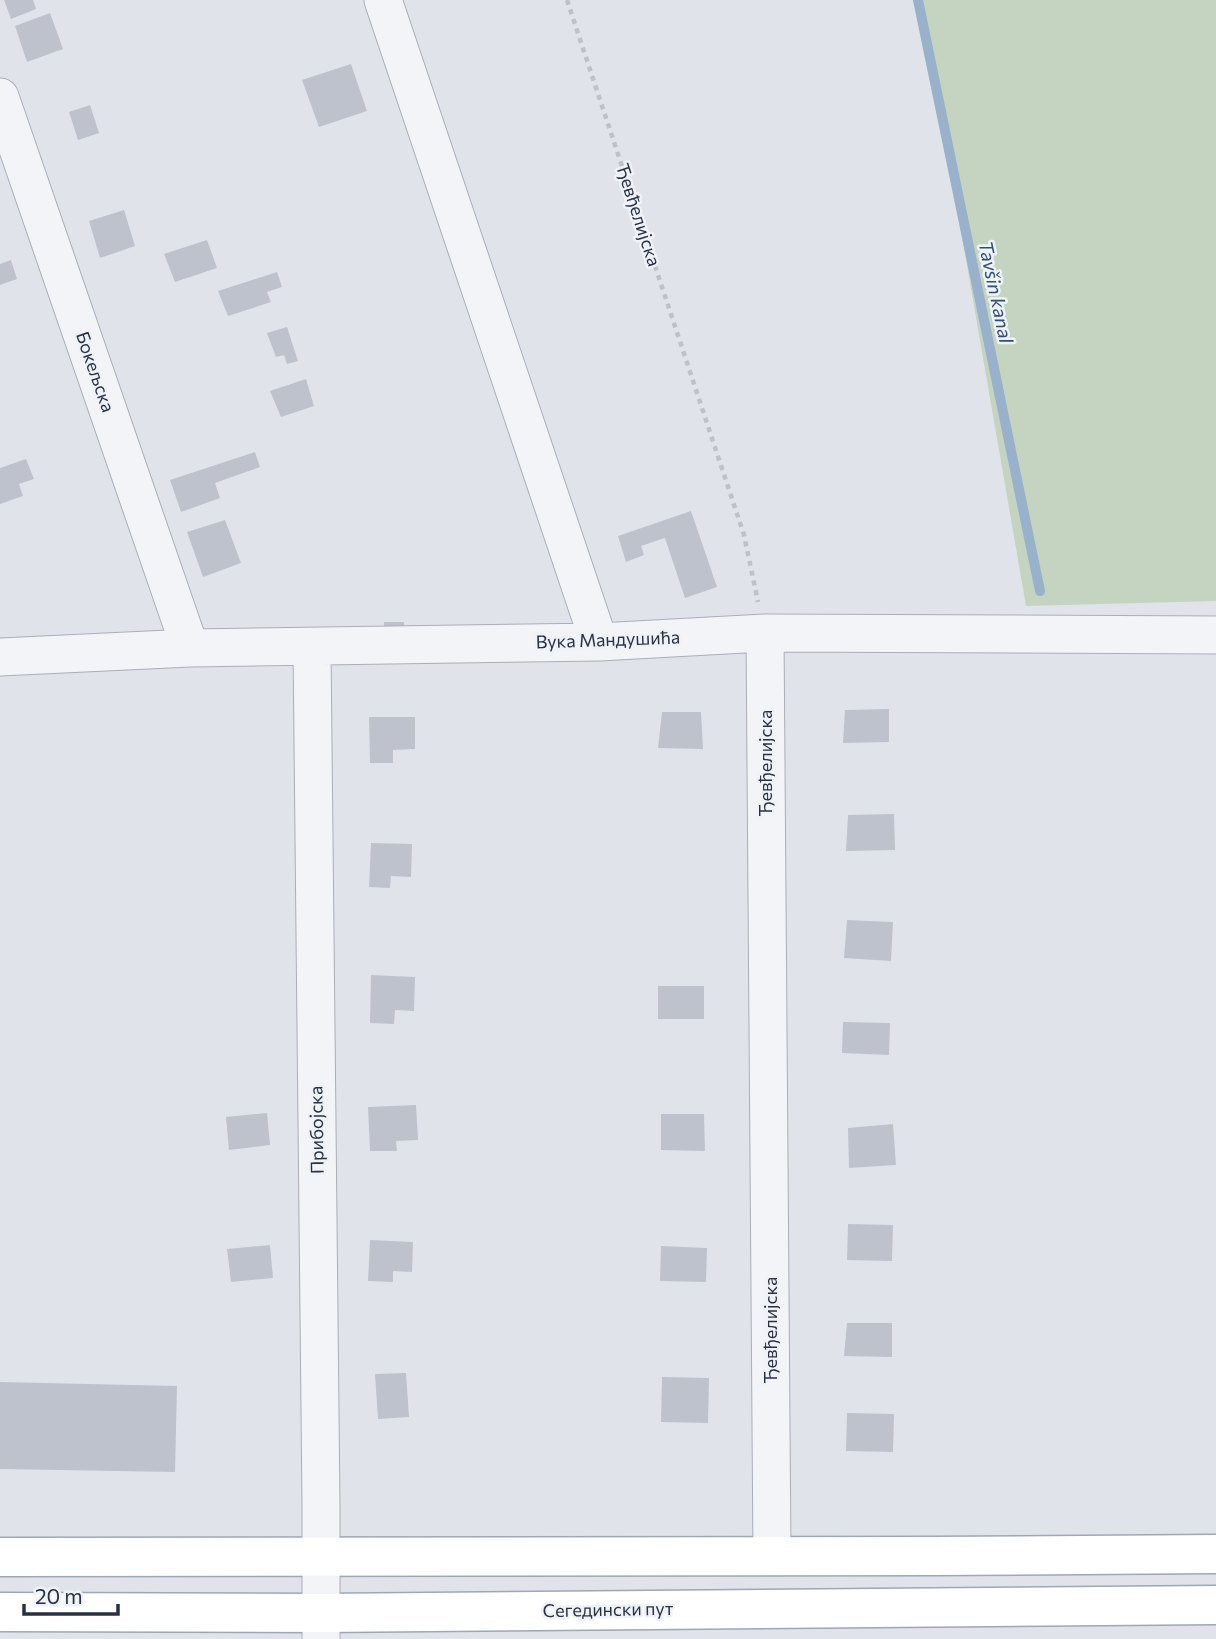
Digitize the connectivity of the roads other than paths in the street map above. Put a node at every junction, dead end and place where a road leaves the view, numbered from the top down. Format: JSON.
{"nodes":[{"id":1,"x":383,"y":0,"type":"edge"},
{"id":2,"x":0,"y":97,"type":"edge"},
{"id":3,"x":765,"y":634,"type":"junction"},
{"id":4,"x":1216,"y":635,"type":"edge"},
{"id":5,"x":599,"y":642,"type":"junction"},
{"id":6,"x":312,"y":647,"type":"junction"},
{"id":7,"x":190,"y":648,"type":"junction"},
{"id":8,"x":0,"y":657,"type":"edge"},
{"id":9,"x":1216,"y":1553,"type":"edge"},
{"id":10,"x":321,"y":1556,"type":"junction"},
{"id":11,"x":772,"y":1556,"type":"junction"},
{"id":12,"x":0,"y":1557,"type":"edge"},
{"id":13,"x":1216,"y":1605,"type":"edge"},
{"id":14,"x":0,"y":1612,"type":"edge"},
{"id":15,"x":321,"y":1626,"type":"edge"}],
"edges":[{"from":1,"to":5,"type":"street"},
{"from":2,"to":7,"type":"street","name":"Бокељска"},
{"from":3,"to":4,"type":"street","name":"Вука Мандушића"},
{"from":3,"to":5,"type":"street","name":"Вука Мандушића"},
{"from":3,"to":11,"type":"street","name":"Ђевђелијска"},
{"from":5,"to":6,"type":"street","name":"Вука Мандушића"},
{"from":6,"to":7,"type":"street","name":"Вука Мандушића"},
{"from":6,"to":10,"type":"street","name":"Прибојска"},
{"from":7,"to":8,"type":"street","name":"Вука Мандушића"},
{"from":9,"to":11,"type":"main road"},
{"from":10,"to":11,"type":"main road"},
{"from":10,"to":12,"type":"main road"},
{"from":10,"to":15,"type":"street","name":"Прибојска"},
{"from":13,"to":15,"type":"main road","name":"Сегедински пут"},
{"from":14,"to":15,"type":"main road","name":"Сегедински пут"}]}
